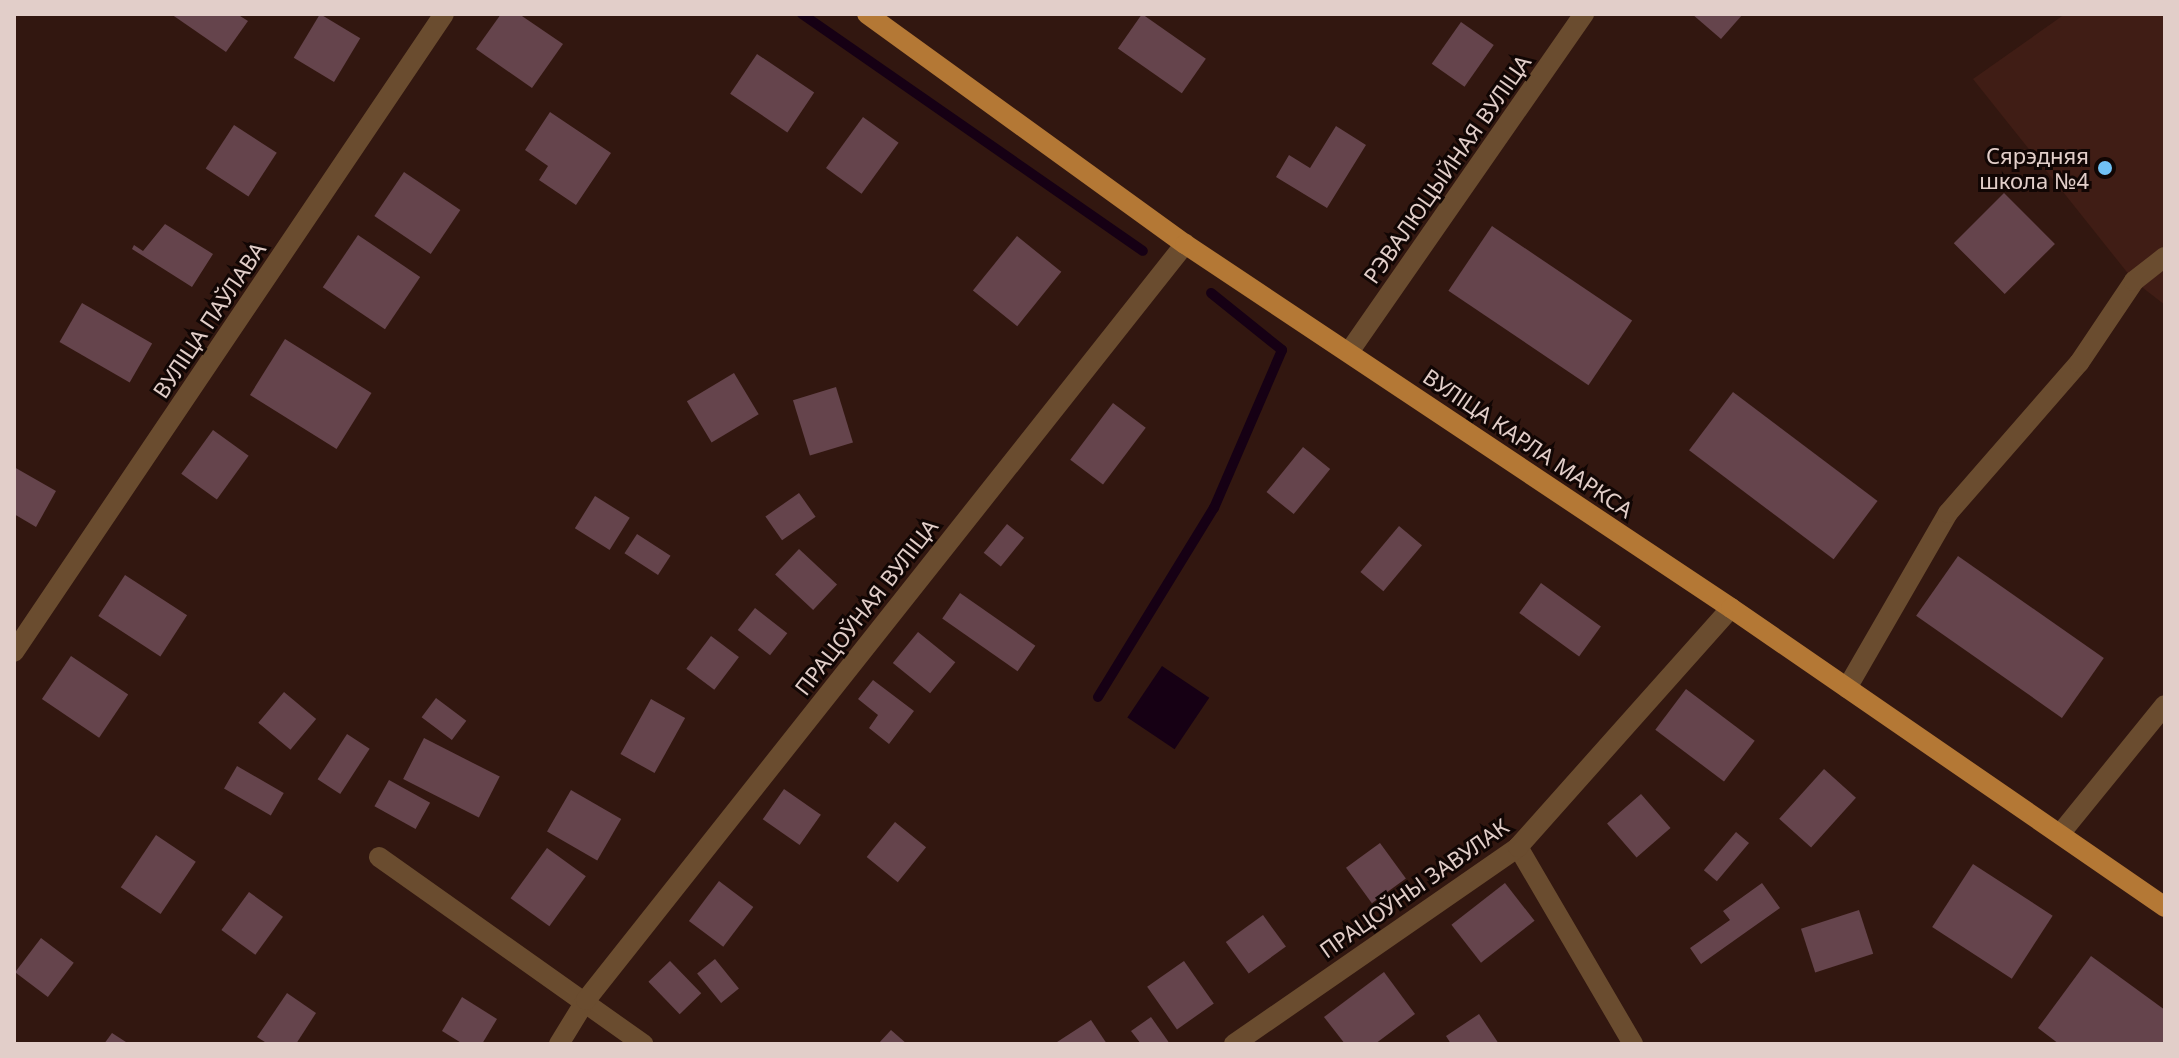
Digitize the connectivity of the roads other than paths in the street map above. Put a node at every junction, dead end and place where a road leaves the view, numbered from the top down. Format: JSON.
{"nodes":[{"id":1,"x":444,"y":14,"type":"edge"},
{"id":2,"x":867,"y":14,"type":"edge"},
{"id":3,"x":1584,"y":14,"type":"edge"},
{"id":4,"x":890,"y":21,"type":"edge"},
{"id":5,"x":1185,"y":244,"type":"junction"},
{"id":6,"x":2165,"y":257,"type":"edge"},
{"id":7,"x":1349,"y":352,"type":"junction"},
{"id":8,"x":1731,"y":608,"type":"junction"},
{"id":9,"x":14,"y":652,"type":"edge"},
{"id":10,"x":1847,"y":688,"type":"junction"},
{"id":11,"x":2165,"y":705,"type":"edge"},
{"id":12,"x":2060,"y":834,"type":"junction"},
{"id":13,"x":1518,"y":847,"type":"junction"},
{"id":14,"x":379,"y":857,"type":"dead end"},
{"id":15,"x":2165,"y":907,"type":"edge"},
{"id":16,"x":586,"y":1000,"type":"junction"},
{"id":17,"x":559,"y":1044,"type":"edge"},
{"id":18,"x":643,"y":1044,"type":"edge"},
{"id":19,"x":1234,"y":1044,"type":"edge"},
{"id":20,"x":1633,"y":1044,"type":"edge"}],
"edges":[{"from":1,"to":9,"type":"street","name":"ВУЛІЦА ПАЎЛАВА"},
{"from":2,"to":4,"type":"main road","name":"ВУЛІЦА КАРЛА МАРКСА"},
{"from":3,"to":7,"type":"street","name":"РЭВАЛЮЦЫЙНАЯ ВУЛІЦА"},
{"from":4,"to":5,"type":"main road","name":"ВУЛІЦА КАРЛА МАРКСА"},
{"from":5,"to":7,"type":"main road","name":"ВУЛІЦА КАРЛА МАРКСА"},
{"from":5,"to":16,"type":"street","name":"ПРАЦОЎНАЯ ВУЛІЦА"},
{"from":6,"to":10,"type":"street"},
{"from":7,"to":8,"type":"main road","name":"ВУЛІЦА КАРЛА МАРКСА"},
{"from":8,"to":10,"type":"main road","name":"ВУЛІЦА КАРЛА МАРКСА"},
{"from":8,"to":13,"type":"street","name":"ПРАЦОЎНЫ ЗАВУЛАК"},
{"from":10,"to":12,"type":"main road","name":"ВУЛІЦА КАРЛА МАРКСА"},
{"from":11,"to":12,"type":"street"},
{"from":12,"to":15,"type":"main road","name":"ВУЛІЦА КАРЛА МАРКСА"},
{"from":13,"to":19,"type":"street","name":"ПРАЦОЎНЫ ЗАВУЛАК"},
{"from":13,"to":20,"type":"street"},
{"from":14,"to":16,"type":"street"},
{"from":16,"to":17,"type":"street","name":"ПРАЦОЎНАЯ ВУЛІЦА"},
{"from":16,"to":18,"type":"street"}]}
